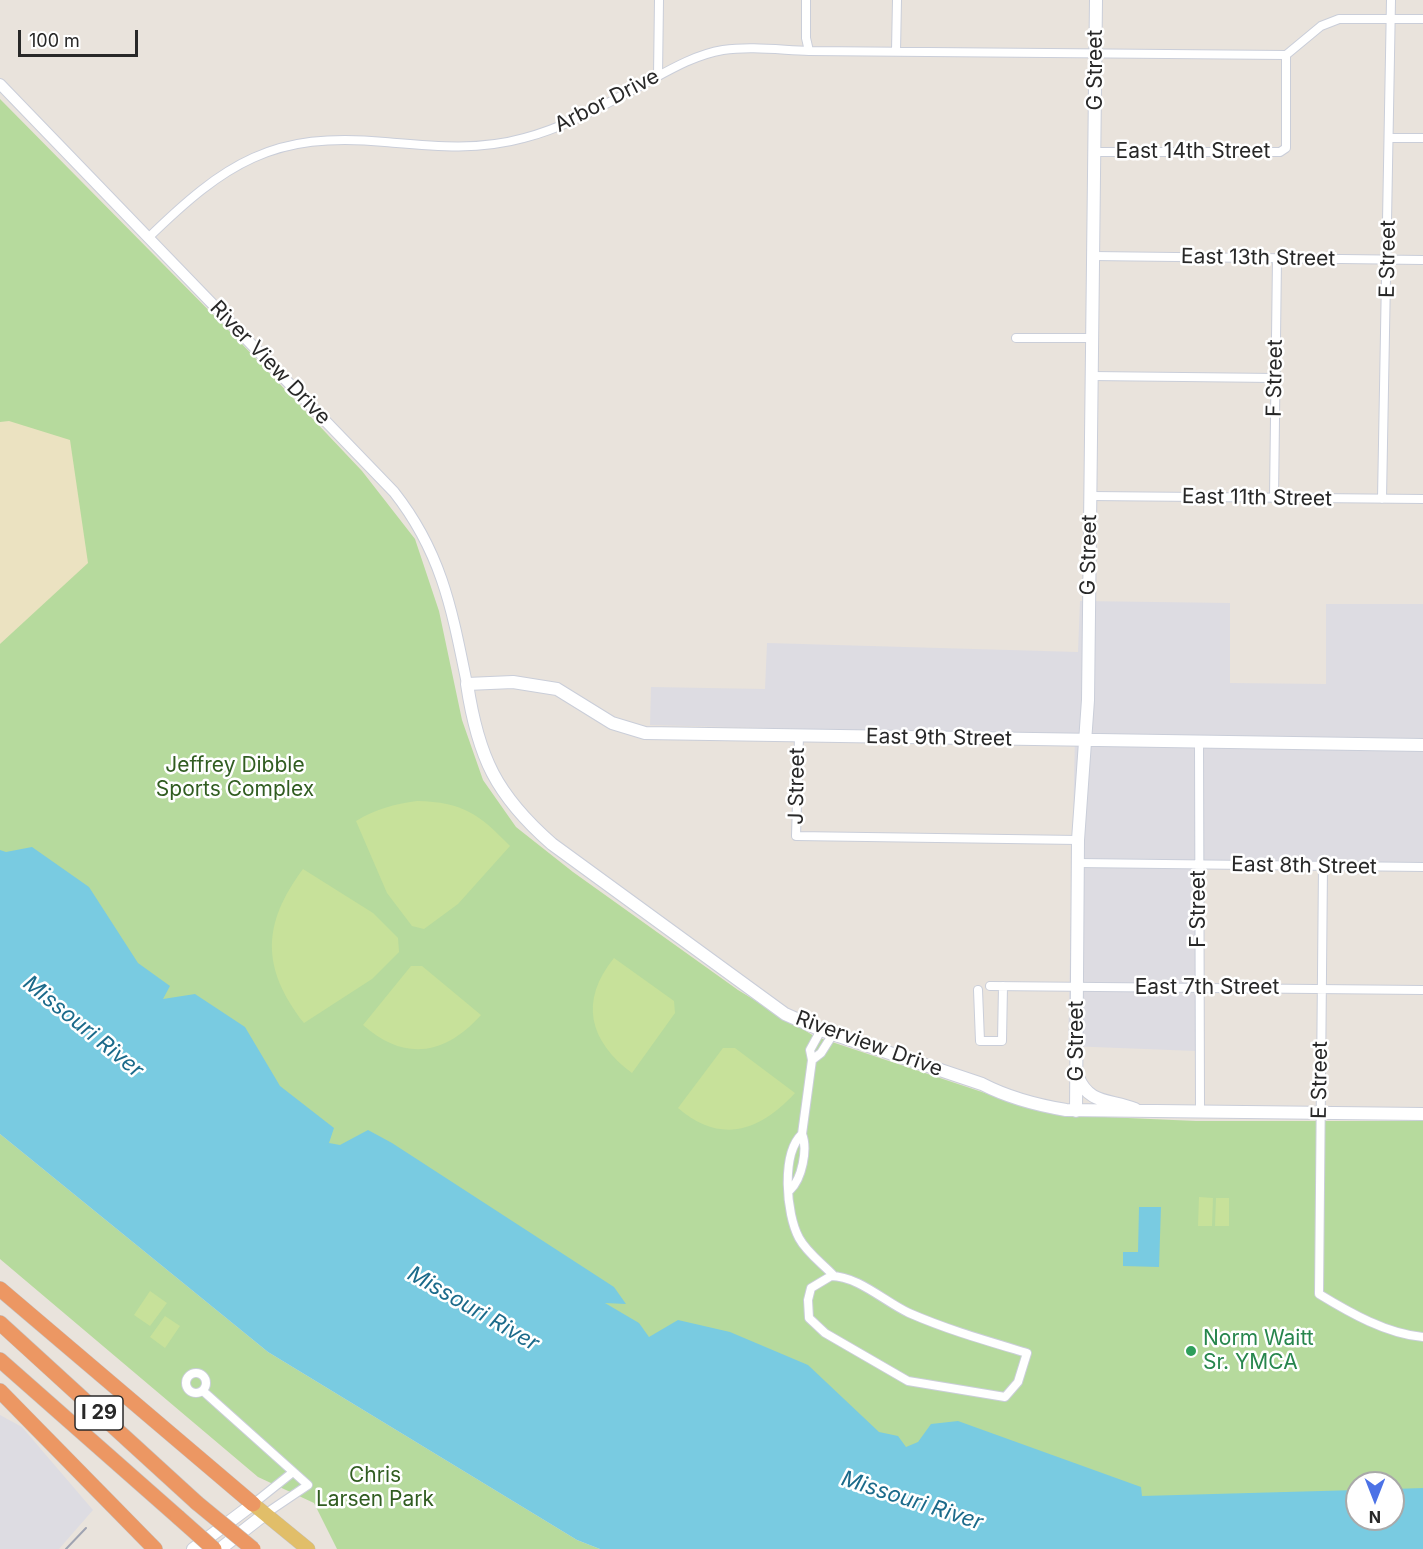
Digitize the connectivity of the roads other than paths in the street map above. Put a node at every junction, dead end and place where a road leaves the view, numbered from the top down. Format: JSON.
{"nodes":[{"id":1,"x":659,"y":0,"type":"edge"},
{"id":2,"x":806,"y":0,"type":"edge"},
{"id":3,"x":897,"y":0,"type":"edge"},
{"id":4,"x":1096,"y":0,"type":"edge"},
{"id":5,"x":1391,"y":0,"type":"edge"},
{"id":6,"x":1391,"y":19,"type":"junction"},
{"id":7,"x":1423,"y":19,"type":"edge"},
{"id":8,"x":809,"y":51,"type":"junction"},
{"id":9,"x":896,"y":51,"type":"junction"},
{"id":10,"x":1095,"y":53,"type":"junction"},
{"id":11,"x":1286,"y":55,"type":"junction"},
{"id":12,"x":658,"y":76,"type":"junction"},
{"id":13,"x":0,"y":84,"type":"edge"},
{"id":14,"x":1390,"y":138,"type":"junction"},
{"id":15,"x":1423,"y":138,"type":"edge"},
{"id":16,"x":1095,"y":152,"type":"junction"},
{"id":17,"x":148,"y":238,"type":"junction"},
{"id":18,"x":1093,"y":256,"type":"junction"},
{"id":19,"x":1277,"y":258,"type":"junction"},
{"id":20,"x":1388,"y":260,"type":"junction"},
{"id":21,"x":1423,"y":260,"type":"edge"},
{"id":22,"x":1017,"y":338,"type":"dead end"},
{"id":23,"x":1092,"y":338,"type":"junction"},
{"id":24,"x":1091,"y":376,"type":"junction"},
{"id":25,"x":1275,"y":378,"type":"junction"},
{"id":26,"x":1090,"y":496,"type":"junction"},
{"id":27,"x":1274,"y":498,"type":"junction"},
{"id":28,"x":1383,"y":499,"type":"junction"},
{"id":29,"x":1423,"y":499,"type":"edge"},
{"id":30,"x":467,"y":684,"type":"junction"},
{"id":31,"x":799,"y":736,"type":"junction"},
{"id":32,"x":1084,"y":740,"type":"junction"},
{"id":33,"x":1199,"y":741,"type":"junction"},
{"id":34,"x":1423,"y":745,"type":"edge"},
{"id":35,"x":1078,"y":840,"type":"junction"},
{"id":36,"x":1077,"y":863,"type":"junction"},
{"id":37,"x":1199,"y":864,"type":"junction"},
{"id":38,"x":1323,"y":866,"type":"junction"},
{"id":39,"x":1423,"y":867,"type":"edge"},
{"id":40,"x":990,"y":986,"type":"dead end"},
{"id":41,"x":1003,"y":986,"type":"junction"},
{"id":42,"x":1077,"y":987,"type":"junction"},
{"id":43,"x":1200,"y":987,"type":"junction"},
{"id":44,"x":1323,"y":989,"type":"junction"},
{"id":45,"x":978,"y":990,"type":"dead end"},
{"id":46,"x":1423,"y":990,"type":"edge"},
{"id":47,"x":827,"y":1032,"type":"junction"},
{"id":48,"x":1076,"y":1074,"type":"junction"},
{"id":49,"x":1076,"y":1111,"type":"junction"},
{"id":50,"x":1142,"y":1111,"type":"junction"},
{"id":51,"x":1200,"y":1112,"type":"junction"},
{"id":52,"x":1320,"y":1113,"type":"junction"},
{"id":53,"x":1423,"y":1114,"type":"edge"},
{"id":54,"x":834,"y":1276,"type":"junction"},
{"id":55,"x":0,"y":1288,"type":"edge"},
{"id":56,"x":0,"y":1323,"type":"edge"},
{"id":57,"x":1423,"y":1337,"type":"edge"},
{"id":58,"x":0,"y":1360,"type":"edge"},
{"id":59,"x":0,"y":1391,"type":"edge"},
{"id":60,"x":203,"y":1391,"type":"dead end"},
{"id":61,"x":293,"y":1472,"type":"junction"},
{"id":62,"x":259,"y":1509,"type":"junction"},
{"id":63,"x":155,"y":1549,"type":"edge"},
{"id":64,"x":193,"y":1549,"type":"edge"},
{"id":65,"x":214,"y":1549,"type":"edge"},
{"id":66,"x":220,"y":1549,"type":"edge"},
{"id":67,"x":253,"y":1549,"type":"edge"},
{"id":68,"x":308,"y":1549,"type":"edge"}],
"edges":[{"from":1,"to":12,"type":"street"},
{"from":2,"to":8,"type":"street"},
{"from":3,"to":9,"type":"street"},
{"from":4,"to":10,"type":"main road","name":"G Street"},
{"from":5,"to":6,"type":"street"},
{"from":6,"to":7,"type":"street"},
{"from":6,"to":11,"type":"street"},
{"from":6,"to":14,"type":"street","name":"E Street"},
{"from":8,"to":9,"type":"street","name":"Arbor Drive"},
{"from":8,"to":12,"type":"street","name":"Arbor Drive"},
{"from":9,"to":10,"type":"street","name":"Arbor Drive"},
{"from":10,"to":11,"type":"street","name":"Arbor Drive"},
{"from":10,"to":16,"type":"main road","name":"G Street"},
{"from":11,"to":16,"type":"street","name":"East 14th Street"},
{"from":12,"to":17,"type":"street","name":"Arbor Drive"},
{"from":13,"to":17,"type":"street","name":"River View Drive"},
{"from":14,"to":15,"type":"street"},
{"from":14,"to":20,"type":"street","name":"E Street"},
{"from":16,"to":18,"type":"main road","name":"G Street"},
{"from":17,"to":30,"type":"street","name":"River View Drive"},
{"from":18,"to":19,"type":"street","name":"East 13th Street"},
{"from":18,"to":23,"type":"main road","name":"G Street"},
{"from":19,"to":20,"type":"street","name":"East 13th Street"},
{"from":19,"to":25,"type":"street","name":"F Street"},
{"from":20,"to":21,"type":"street","name":"East 13th Street"},
{"from":20,"to":28,"type":"street","name":"E Street"},
{"from":22,"to":23,"type":"street"},
{"from":23,"to":24,"type":"main road","name":"G Street"},
{"from":24,"to":25,"type":"street"},
{"from":24,"to":26,"type":"main road","name":"G Street"},
{"from":25,"to":27,"type":"street","name":"F Street"},
{"from":26,"to":27,"type":"street","name":"East 11th Street"},
{"from":26,"to":32,"type":"main road","name":"G Street"},
{"from":27,"to":28,"type":"street","name":"East 11th Street"},
{"from":28,"to":29,"type":"street","name":"East 11th Street"},
{"from":30,"to":31,"type":"main road","name":"East 9th Street"},
{"from":30,"to":47,"type":"main road","name":"Riverview Drive"},
{"from":31,"to":32,"type":"main road","name":"East 9th Street"},
{"from":31,"to":35,"type":"street","name":"J Street"},
{"from":32,"to":33,"type":"main road","name":"East 9th Street"},
{"from":32,"to":35,"type":"main road","name":"G Street"},
{"from":33,"to":34,"type":"main road","name":"East 9th Street"},
{"from":33,"to":37,"type":"street","name":"F Street"},
{"from":35,"to":36,"type":"main road","name":"G Street"},
{"from":36,"to":37,"type":"street","name":"East 8th Street"},
{"from":36,"to":42,"type":"main road","name":"G Street"},
{"from":37,"to":38,"type":"street","name":"East 8th Street"},
{"from":37,"to":43,"type":"street","name":"F Street"},
{"from":38,"to":39,"type":"street","name":"East 8th Street"},
{"from":38,"to":44,"type":"street","name":"E Street"},
{"from":40,"to":41,"type":"street","name":"East 7th Street"},
{"from":41,"to":42,"type":"street","name":"East 7th Street"},
{"from":41,"to":45,"type":"street"},
{"from":42,"to":43,"type":"street","name":"East 7th Street"},
{"from":42,"to":48,"type":"main road","name":"G Street"},
{"from":43,"to":44,"type":"street","name":"East 7th Street"},
{"from":43,"to":51,"type":"street","name":"F Street"},
{"from":44,"to":46,"type":"street","name":"East 7th Street"},
{"from":44,"to":52,"type":"street","name":"E Street"},
{"from":47,"to":49,"type":"main road","name":"Riverview Drive"},
{"from":47,"to":54,"type":"street"},
{"from":48,"to":49,"type":"main road","name":"G Street"},
{"from":48,"to":50,"type":"main road"},
{"from":49,"to":50,"type":"main road","name":"Riverview Drive"},
{"from":50,"to":51,"type":"main road","name":"Riverview Drive"},
{"from":51,"to":52,"type":"main road","name":"Riverview Drive"},
{"from":52,"to":53,"type":"main road","name":"Riverview Drive"},
{"from":52,"to":57,"type":"street","name":"E Street"},
{"from":54,"to":54,"type":"street"},
{"from":55,"to":62,"type":"highway"},
{"from":56,"to":67,"type":"highway","number":"I 29","bridge":true},
{"from":58,"to":65,"type":"highway","number":"I 29","bridge":true},
{"from":59,"to":63,"type":"highway"},
{"from":60,"to":61,"type":"street"},
{"from":61,"to":62,"type":"street"},
{"from":61,"to":62,"type":"street"},
{"from":62,"to":64,"type":"main road"},
{"from":62,"to":66,"type":"main road"},
{"from":62,"to":68,"type":"main road"}]}
